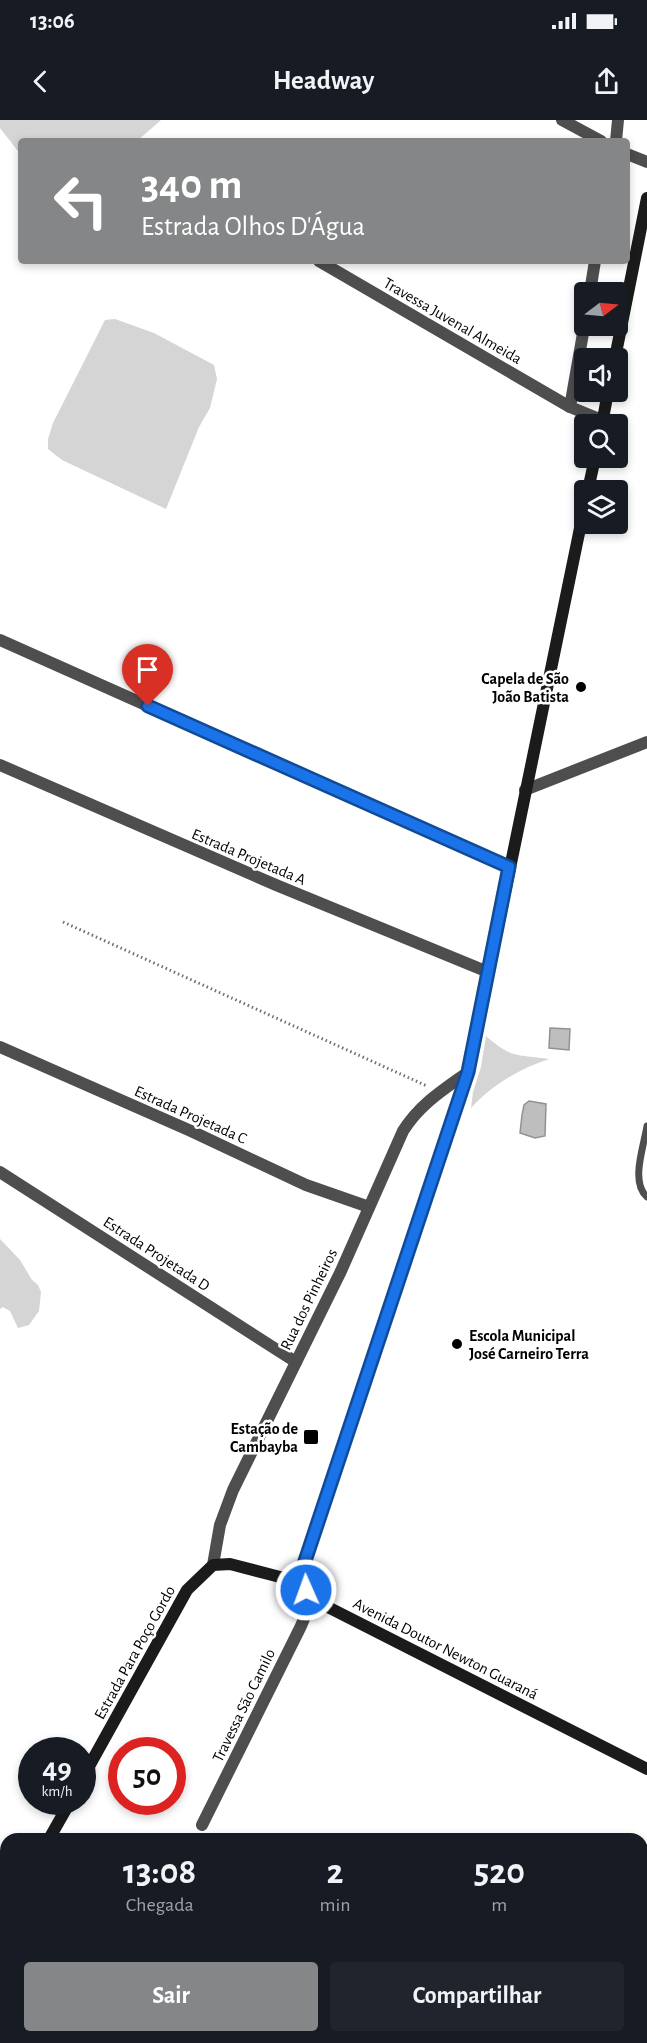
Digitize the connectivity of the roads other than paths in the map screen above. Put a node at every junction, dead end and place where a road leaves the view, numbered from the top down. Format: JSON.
{"nodes":[{"id":1,"x":562,"y":120,"type":"edge"},
{"id":2,"x":618,"y":120,"type":"edge"},
{"id":3,"x":595,"y":138,"type":"edge"},
{"id":4,"x":616,"y":138,"type":"edge"},
{"id":5,"x":630,"y":155,"type":"edge"},
{"id":6,"x":647,"y":162,"type":"edge"},
{"id":7,"x":647,"y":202,"type":"edge"},
{"id":8,"x":324,"y":264,"type":"edge"},
{"id":9,"x":595,"y":264,"type":"edge"},
{"id":10,"x":592,"y":282,"type":"edge"},
{"id":11,"x":582,"y":336,"type":"edge"},
{"id":12,"x":617,"y":348,"type":"edge"},
{"id":13,"x":570,"y":407,"type":"junction"},
{"id":14,"x":585,"y":414,"type":"edge"},
{"id":15,"x":579,"y":534,"type":"edge"},
{"id":16,"x":0,"y":640,"type":"edge"},
{"id":17,"x":647,"y":742,"type":"edge"},
{"id":18,"x":0,"y":765,"type":"edge"},
{"id":19,"x":525,"y":790,"type":"junction"},
{"id":20,"x":509,"y":867,"type":"junction"},
{"id":21,"x":488,"y":972,"type":"junction"},
{"id":22,"x":0,"y":1047,"type":"edge"},
{"id":23,"x":468,"y":1072,"type":"junction"},
{"id":24,"x":647,"y":1126,"type":"edge"},
{"id":25,"x":0,"y":1172,"type":"edge"},
{"id":26,"x":647,"y":1197,"type":"edge"},
{"id":27,"x":369,"y":1207,"type":"junction"},
{"id":28,"x":296,"y":1362,"type":"junction"},
{"id":29,"x":213,"y":1565,"type":"junction"},
{"id":30,"x":302,"y":1579,"type":"junction"},
{"id":31,"x":312,"y":1599,"type":"junction"},
{"id":32,"x":96,"y":1754,"type":"edge"},
{"id":33,"x":647,"y":1769,"type":"edge"},
{"id":34,"x":63,"y":1815,"type":"edge"},
{"id":35,"x":202,"y":1824,"type":"dead end"},
{"id":36,"x":52,"y":1833,"type":"edge"}],
"edges":[{"from":1,"to":3,"type":"street"},
{"from":2,"to":4,"type":"street"},
{"from":5,"to":6,"type":"street"},
{"from":7,"to":12,"type":"main road"},
{"from":8,"to":13,"type":"street","name":"Travessa Juvenal Almeida"},
{"from":9,"to":10,"type":"street"},
{"from":11,"to":13,"type":"street"},
{"from":13,"to":14,"type":"street","name":"Travessa Juvenal Almeida"},
{"from":15,"to":19,"type":"main road"},
{"from":16,"to":20,"type":"street"},
{"from":17,"to":19,"type":"street"},
{"from":18,"to":21,"type":"street","name":"Estrada Projetada A"},
{"from":19,"to":20,"type":"main road"},
{"from":20,"to":21,"type":"main road"},
{"from":21,"to":23,"type":"main road"},
{"from":22,"to":27,"type":"street","name":"Estrada Projetada C"},
{"from":23,"to":27,"type":"street","name":"Rua dos Pinheiros"},
{"from":23,"to":30,"type":"main road"},
{"from":24,"to":26,"type":"lane"},
{"from":25,"to":28,"type":"street","name":"Estrada Projetada D"},
{"from":27,"to":28,"type":"street","name":"Rua dos Pinheiros"},
{"from":28,"to":29,"type":"street","name":"Rua dos Pinheiros"},
{"from":29,"to":30,"type":"main road"},
{"from":29,"to":32,"type":"main road","name":"Estrada Para Poço Gordo"},
{"from":30,"to":31,"type":"main road"},
{"from":31,"to":33,"type":"main road","name":"Avenida Doutor Newton Guaraná"},
{"from":31,"to":35,"type":"street","name":"Travessa São Camilo"},
{"from":34,"to":36,"type":"main road"}]}
